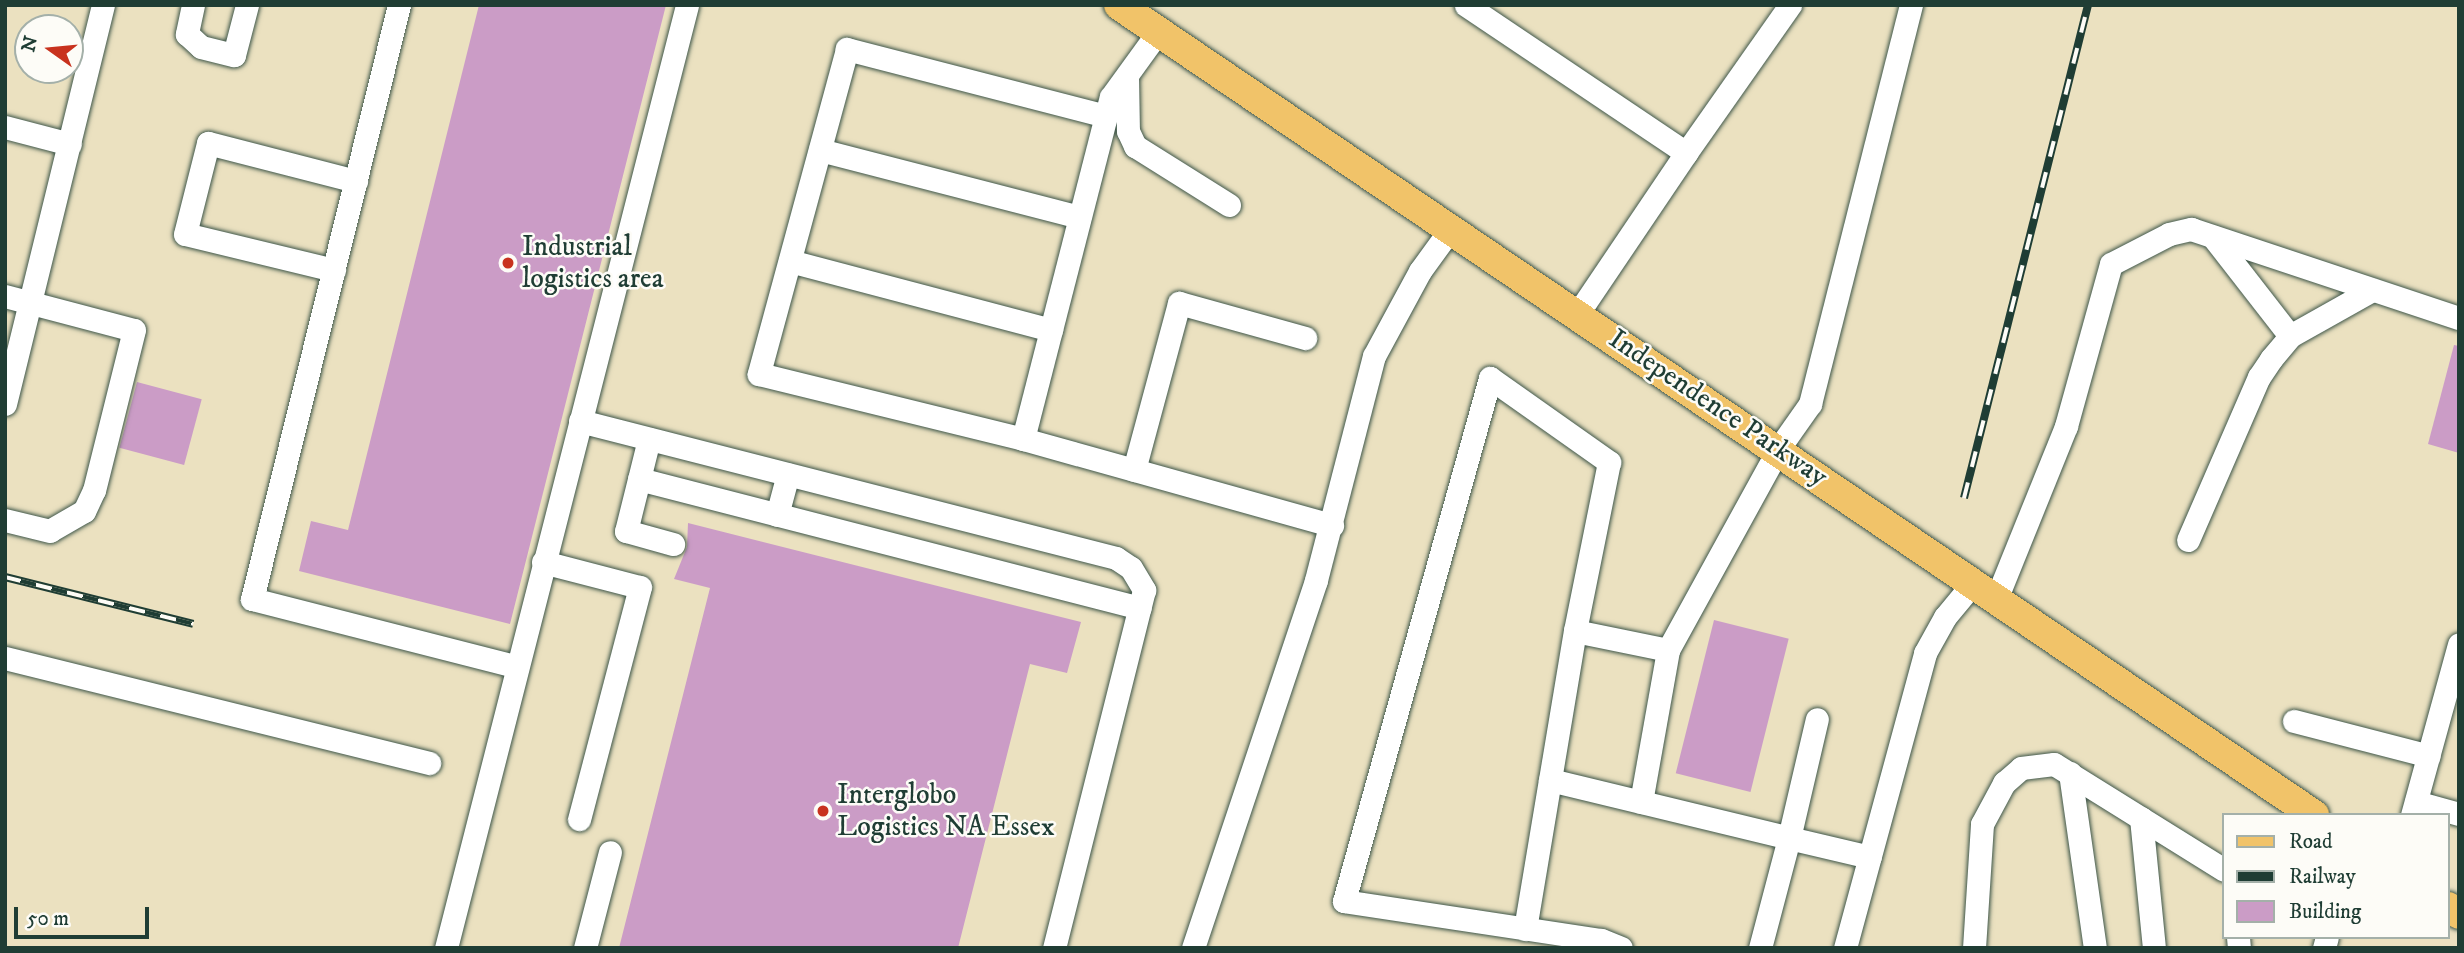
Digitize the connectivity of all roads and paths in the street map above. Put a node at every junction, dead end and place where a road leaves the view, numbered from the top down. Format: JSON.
{"nodes":[{"id":1,"x":103,"y":5,"type":"edge"},
{"id":2,"x":193,"y":5,"type":"edge"},
{"id":3,"x":247,"y":5,"type":"edge"},
{"id":4,"x":399,"y":5,"type":"edge"},
{"id":5,"x":687,"y":5,"type":"edge"},
{"id":6,"x":1119,"y":5,"type":"edge"},
{"id":7,"x":1466,"y":5,"type":"edge"},
{"id":8,"x":1790,"y":5,"type":"edge"},
{"id":9,"x":1911,"y":5,"type":"edge"},
{"id":10,"x":1158,"y":32,"type":"junction"},
{"id":11,"x":1127,"y":76,"type":"junction"},
{"id":12,"x":1107,"y":116,"type":"junction"},
{"id":13,"x":5,"y":127,"type":"edge"},
{"id":14,"x":70,"y":144,"type":"junction"},
{"id":15,"x":820,"y":150,"type":"junction"},
{"id":16,"x":1686,"y":153,"type":"junction"},
{"id":17,"x":356,"y":181,"type":"junction"},
{"id":18,"x":1229,"y":205,"type":"dead end"},
{"id":19,"x":1080,"y":217,"type":"junction"},
{"id":20,"x":1452,"y":227,"type":"junction"},
{"id":21,"x":2212,"y":237,"type":"junction"},
{"id":22,"x":790,"y":261,"type":"junction"},
{"id":23,"x":334,"y":270,"type":"junction"},
{"id":24,"x":2372,"y":290,"type":"junction"},
{"id":25,"x":5,"y":296,"type":"edge"},
{"id":26,"x":29,"y":302,"type":"junction"},
{"id":27,"x":1578,"y":313,"type":"junction"},
{"id":28,"x":2459,"y":318,"type":"edge"},
{"id":29,"x":1051,"y":330,"type":"junction"},
{"id":30,"x":2291,"y":336,"type":"junction"},
{"id":31,"x":1305,"y":338,"type":"dead end"},
{"id":32,"x":5,"y":404,"type":"edge"},
{"id":33,"x":580,"y":421,"type":"junction"},
{"id":34,"x":649,"y":439,"type":"junction"},
{"id":35,"x":1023,"y":439,"type":"junction"},
{"id":36,"x":1779,"y":448,"type":"junction"},
{"id":37,"x":1134,"y":470,"type":"junction"},
{"id":38,"x":788,"y":474,"type":"junction"},
{"id":39,"x":639,"y":480,"type":"junction"},
{"id":40,"x":778,"y":515,"type":"junction"},
{"id":41,"x":5,"y":520,"type":"edge"},
{"id":42,"x":1332,"y":525,"type":"junction"},
{"id":43,"x":2188,"y":540,"type":"dead end"},
{"id":44,"x":673,"y":544,"type":"dead end"},
{"id":45,"x":543,"y":562,"type":"junction"},
{"id":46,"x":1986,"y":590,"type":"junction"},
{"id":47,"x":1140,"y":608,"type":"junction"},
{"id":48,"x":1575,"y":631,"type":"junction"},
{"id":49,"x":2459,"y":644,"type":"edge"},
{"id":50,"x":1668,"y":650,"type":"junction"},
{"id":51,"x":5,"y":658,"type":"edge"},
{"id":52,"x":515,"y":666,"type":"junction"},
{"id":53,"x":1817,"y":719,"type":"dead end"},
{"id":54,"x":2294,"y":721,"type":"dead end"},
{"id":55,"x":2429,"y":755,"type":"junction"},
{"id":56,"x":429,"y":763,"type":"dead end"},
{"id":57,"x":2070,"y":773,"type":"junction"},
{"id":58,"x":1550,"y":780,"type":"junction"},
{"id":59,"x":1641,"y":802,"type":"junction"},
{"id":60,"x":2414,"y":808,"type":"edge"},
{"id":61,"x":2311,"y":813,"type":"edge"},
{"id":62,"x":2459,"y":814,"type":"edge"},
{"id":63,"x":579,"y":818,"type":"dead end"},
{"id":64,"x":2141,"y":818,"type":"junction"},
{"id":65,"x":1789,"y":838,"type":"junction"},
{"id":66,"x":610,"y":852,"type":"dead end"},
{"id":67,"x":1870,"y":857,"type":"junction"},
{"id":68,"x":2222,"y":869,"type":"edge"},
{"id":69,"x":1525,"y":929,"type":"junction"},
{"id":70,"x":446,"y":948,"type":"edge"},
{"id":71,"x":585,"y":948,"type":"edge"},
{"id":72,"x":1054,"y":948,"type":"edge"},
{"id":73,"x":1193,"y":948,"type":"edge"},
{"id":74,"x":1621,"y":948,"type":"edge"},
{"id":75,"x":1760,"y":948,"type":"edge"},
{"id":76,"x":1845,"y":948,"type":"edge"},
{"id":77,"x":1974,"y":948,"type":"edge"},
{"id":78,"x":2095,"y":948,"type":"edge"},
{"id":79,"x":2154,"y":948,"type":"edge"}],
"edges":[{"from":1,"to":14,"type":"lane"},
{"from":2,"to":3,"type":"lane"},
{"from":4,"to":17,"type":"lane"},
{"from":5,"to":33,"type":"lane"},
{"from":6,"to":10,"type":"main road","name":"Independence Parkway"},
{"from":7,"to":16,"type":"lane"},
{"from":8,"to":16,"type":"lane"},
{"from":9,"to":36,"type":"lane"},
{"from":10,"to":11,"type":"lane"},
{"from":10,"to":20,"type":"main road","name":"Independence Parkway"},
{"from":11,"to":12,"type":"lane"},
{"from":11,"to":18,"type":"lane"},
{"from":12,"to":15,"type":"lane"},
{"from":12,"to":19,"type":"lane"},
{"from":13,"to":14,"type":"lane"},
{"from":14,"to":26,"type":"lane"},
{"from":15,"to":19,"type":"lane"},
{"from":15,"to":22,"type":"lane"},
{"from":16,"to":27,"type":"lane"},
{"from":17,"to":23,"type":"lane"},
{"from":17,"to":23,"type":"lane"},
{"from":19,"to":29,"type":"lane"},
{"from":20,"to":27,"type":"main road","name":"Independence Parkway"},
{"from":20,"to":42,"type":"lane"},
{"from":21,"to":24,"type":"lane"},
{"from":21,"to":30,"type":"lane"},
{"from":21,"to":46,"type":"lane"},
{"from":22,"to":29,"type":"lane"},
{"from":22,"to":35,"type":"lane"},
{"from":23,"to":52,"type":"lane"},
{"from":24,"to":28,"type":"lane"},
{"from":24,"to":30,"type":"lane"},
{"from":25,"to":26,"type":"lane"},
{"from":26,"to":32,"type":"lane"},
{"from":26,"to":41,"type":"lane"},
{"from":27,"to":36,"type":"main road","name":"Independence Parkway"},
{"from":29,"to":35,"type":"lane"},
{"from":30,"to":43,"type":"lane"},
{"from":31,"to":37,"type":"lane"},
{"from":33,"to":34,"type":"lane"},
{"from":33,"to":45,"type":"lane"},
{"from":34,"to":38,"type":"lane"},
{"from":34,"to":39,"type":"lane"},
{"from":35,"to":37,"type":"lane"},
{"from":36,"to":46,"type":"main road","name":"Independence Parkway"},
{"from":36,"to":50,"type":"lane"},
{"from":37,"to":42,"type":"lane"},
{"from":38,"to":40,"type":"lane"},
{"from":38,"to":47,"type":"lane"},
{"from":39,"to":40,"type":"lane"},
{"from":39,"to":44,"type":"lane"},
{"from":40,"to":47,"type":"lane"},
{"from":42,"to":73,"type":"lane"},
{"from":45,"to":52,"type":"lane"},
{"from":45,"to":63,"type":"lane"},
{"from":46,"to":61,"type":"main road","name":"Independence Parkway"},
{"from":46,"to":67,"type":"lane"},
{"from":47,"to":72,"type":"lane"},
{"from":48,"to":50,"type":"lane"},
{"from":48,"to":58,"type":"lane"},
{"from":48,"to":69,"type":"lane"},
{"from":49,"to":55,"type":"lane"},
{"from":50,"to":59,"type":"lane"},
{"from":51,"to":56,"type":"lane"},
{"from":52,"to":70,"type":"lane"},
{"from":53,"to":65,"type":"lane"},
{"from":54,"to":55,"type":"lane"},
{"from":55,"to":60,"type":"lane"},
{"from":57,"to":64,"type":"lane"},
{"from":57,"to":77,"type":"lane"},
{"from":57,"to":78,"type":"lane"},
{"from":58,"to":59,"type":"lane"},
{"from":58,"to":69,"type":"lane"},
{"from":59,"to":65,"type":"lane"},
{"from":60,"to":62,"type":"lane"},
{"from":64,"to":68,"type":"lane"},
{"from":64,"to":79,"type":"lane"},
{"from":65,"to":67,"type":"lane"},
{"from":65,"to":75,"type":"lane"},
{"from":66,"to":71,"type":"lane"},
{"from":67,"to":76,"type":"lane"},
{"from":69,"to":74,"type":"lane"}]}
